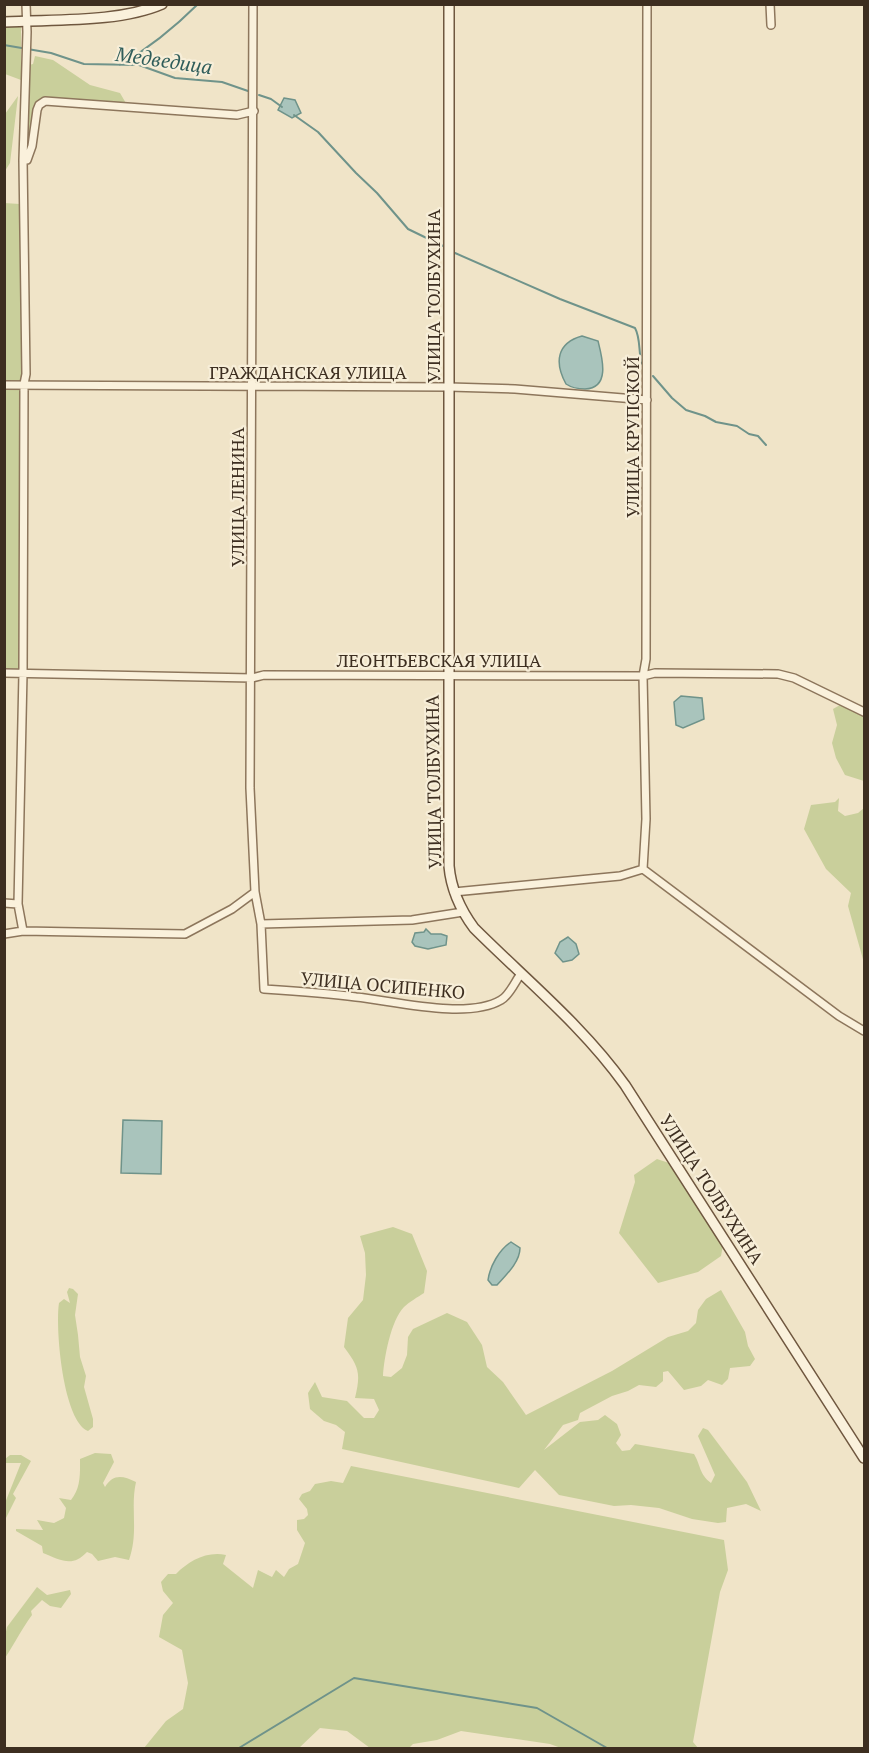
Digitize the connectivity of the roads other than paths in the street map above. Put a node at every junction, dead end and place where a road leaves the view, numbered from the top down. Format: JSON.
{"nodes":[{"id":1,"x":26,"y":4,"type":"edge"},
{"id":2,"x":162,"y":4,"type":"edge"},
{"id":3,"x":253,"y":4,"type":"edge"},
{"id":4,"x":449,"y":4,"type":"edge"},
{"id":5,"x":647,"y":4,"type":"edge"},
{"id":6,"x":770,"y":4,"type":"edge"},
{"id":7,"x":27,"y":21,"type":"junction"},
{"id":8,"x":4,"y":22,"type":"edge"},
{"id":9,"x":771,"y":25,"type":"dead end"},
{"id":10,"x":254,"y":111,"type":"junction"},
{"id":11,"x":23,"y":160,"type":"junction"},
{"id":12,"x":24,"y":384,"type":"junction"},
{"id":13,"x":4,"y":385,"type":"edge"},
{"id":14,"x":252,"y":387,"type":"junction"},
{"id":15,"x":449,"y":387,"type":"junction"},
{"id":16,"x":647,"y":400,"type":"junction"},
{"id":17,"x":4,"y":673,"type":"edge"},
{"id":18,"x":23,"y":673,"type":"junction"},
{"id":19,"x":448,"y":675,"type":"junction"},
{"id":20,"x":644,"y":676,"type":"junction"},
{"id":21,"x":252,"y":678,"type":"junction"},
{"id":22,"x":864,"y":712,"type":"edge"},
{"id":23,"x":644,"y":869,"type":"junction"},
{"id":24,"x":255,"y":892,"type":"junction"},
{"id":25,"x":454,"y":892,"type":"junction"},
{"id":26,"x":4,"y":903,"type":"edge"},
{"id":27,"x":18,"y":904,"type":"junction"},
{"id":28,"x":463,"y":912,"type":"junction"},
{"id":29,"x":261,"y":924,"type":"junction"},
{"id":30,"x":23,"y":931,"type":"junction"},
{"id":31,"x":4,"y":934,"type":"edge"},
{"id":32,"x":520,"y":975,"type":"junction"},
{"id":33,"x":264,"y":989,"type":"joint"},
{"id":34,"x":864,"y":1031,"type":"edge"},
{"id":35,"x":864,"y":1458,"type":"edge"}],
"edges":[{"from":1,"to":7,"type":"street"},
{"from":2,"to":7,"type":"main road"},
{"from":3,"to":10,"type":"street","name":"УЛИЦА ЛЕНИНА"},
{"from":4,"to":15,"type":"main road","name":"УЛИЦА ТОЛБУХИНА"},
{"from":5,"to":16,"type":"street","name":"УЛИЦА КРУПСКОЙ"},
{"from":6,"to":9,"type":"street"},
{"from":7,"to":8,"type":"main road"},
{"from":7,"to":11,"type":"street"},
{"from":10,"to":11,"type":"street"},
{"from":10,"to":14,"type":"street","name":"УЛИЦА ЛЕНИНА"},
{"from":11,"to":12,"type":"street"},
{"from":12,"to":13,"type":"street","name":"ГРАЖДАНСКАЯ УЛИЦА"},
{"from":12,"to":14,"type":"street","name":"ГРАЖДАНСКАЯ УЛИЦА"},
{"from":12,"to":18,"type":"street"},
{"from":14,"to":15,"type":"street","name":"ГРАЖДАНСКАЯ УЛИЦА"},
{"from":14,"to":21,"type":"street","name":"УЛИЦА ЛЕНИНА"},
{"from":15,"to":16,"type":"street","name":"ГРАЖДАНСКАЯ УЛИЦА"},
{"from":15,"to":19,"type":"main road","name":"УЛИЦА ТОЛБУХИНА"},
{"from":16,"to":20,"type":"street","name":"УЛИЦА КРУПСКОЙ"},
{"from":17,"to":18,"type":"street","name":"ЛЕОНТЬЕВСКАЯ УЛИЦА"},
{"from":18,"to":21,"type":"street","name":"ЛЕОНТЬЕВСКАЯ УЛИЦА"},
{"from":18,"to":27,"type":"street"},
{"from":19,"to":20,"type":"street","name":"ЛЕОНТЬЕВСКАЯ УЛИЦА"},
{"from":19,"to":21,"type":"street","name":"ЛЕОНТЬЕВСКАЯ УЛИЦА"},
{"from":19,"to":25,"type":"main road","name":"УЛИЦА ТОЛБУХИНА"},
{"from":20,"to":22,"type":"street","name":"ЛЕОНТЬЕВСКАЯ УЛИЦА"},
{"from":20,"to":23,"type":"street","name":"УЛИЦА КРУПСКОЙ"},
{"from":21,"to":24,"type":"street","name":"УЛИЦА ЛЕНИНА"},
{"from":23,"to":25,"type":"street"},
{"from":23,"to":34,"type":"street"},
{"from":24,"to":29,"type":"street","name":"УЛИЦА ЛЕНИНА"},
{"from":24,"to":30,"type":"street"},
{"from":25,"to":28,"type":"main road","name":"УЛИЦА ТОЛБУХИНА"},
{"from":26,"to":27,"type":"street"},
{"from":27,"to":30,"type":"street"},
{"from":28,"to":29,"type":"street"},
{"from":28,"to":32,"type":"main road","name":"УЛИЦА ТОЛБУХИНА"},
{"from":29,"to":33,"type":"street","name":"УЛИЦА ЛЕНИНА"},
{"from":30,"to":31,"type":"street"},
{"from":32,"to":33,"type":"street","name":"УЛИЦА ОСИПЕНКО"},
{"from":32,"to":35,"type":"main road","name":"УЛИЦА ТОЛБУХИНА"}]}
